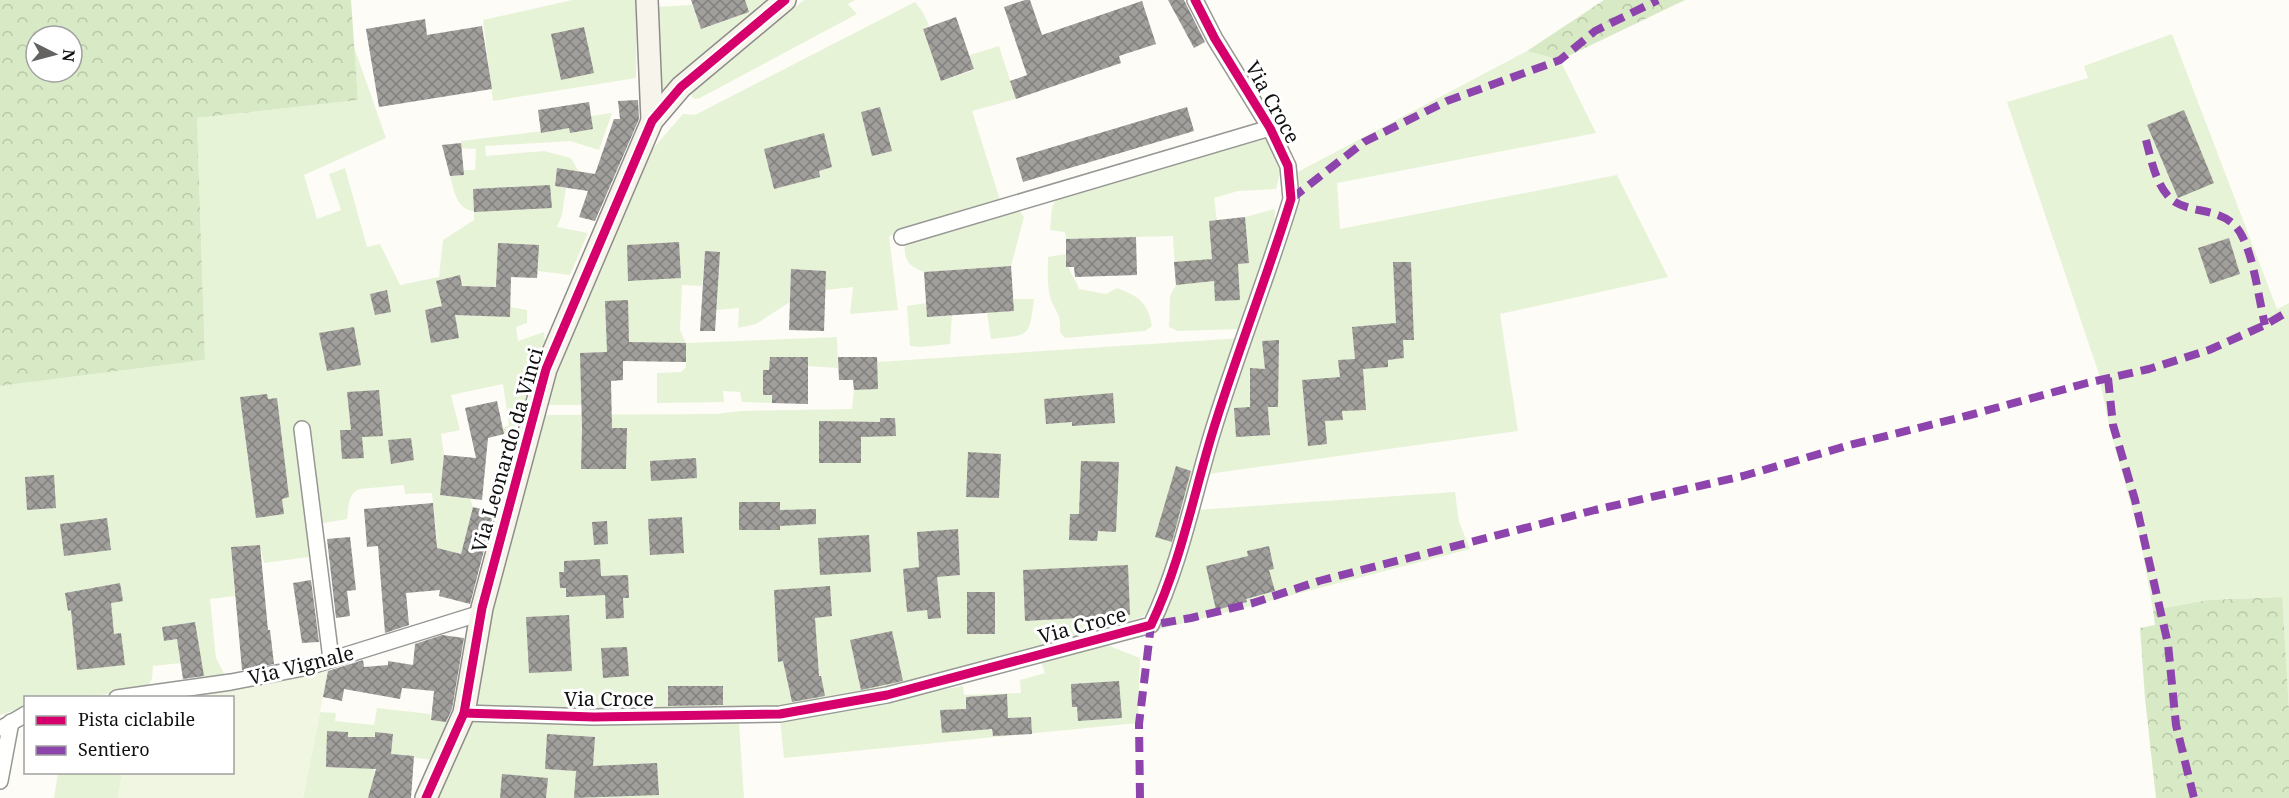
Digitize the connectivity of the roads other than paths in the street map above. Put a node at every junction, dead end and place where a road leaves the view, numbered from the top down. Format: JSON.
{"nodes":[{"id":1,"x":647,"y":0,"type":"edge"},
{"id":2,"x":785,"y":0,"type":"edge"},
{"id":3,"x":1195,"y":0,"type":"edge"},
{"id":4,"x":652,"y":122,"type":"junction"},
{"id":5,"x":1270,"y":128,"type":"junction"},
{"id":6,"x":902,"y":237,"type":"dead end"},
{"id":7,"x":302,"y":429,"type":"dead end"},
{"id":8,"x":481,"y":614,"type":"junction"},
{"id":9,"x":331,"y":659,"type":"junction"},
{"id":10,"x":131,"y":696,"type":"edge"},
{"id":11,"x":464,"y":713,"type":"junction"},
{"id":12,"x":24,"y":715,"type":"edge"},
{"id":13,"x":5,"y":726,"type":"edge"},
{"id":14,"x":0,"y":781,"type":"edge"},
{"id":15,"x":426,"y":798,"type":"edge"}],
"edges":[{"from":1,"to":4,"type":"street"},
{"from":2,"to":4,"type":"street","name":"Via Leonardo da Vinci"},
{"from":3,"to":5,"type":"street","name":"Via Croce"},
{"from":4,"to":8,"type":"street","name":"Via Leonardo da Vinci"},
{"from":5,"to":6,"type":"street"},
{"from":5,"to":11,"type":"street","name":"Via Croce"},
{"from":7,"to":9,"type":"street"},
{"from":8,"to":9,"type":"street","name":"Via Vignale"},
{"from":8,"to":11,"type":"street","name":"Via Leonardo da Vinci"},
{"from":9,"to":10,"type":"street","name":"Via Vignale"},
{"from":11,"to":15,"type":"street","name":"Via Leonardo da Vinci"},
{"from":12,"to":13,"type":"street"},
{"from":13,"to":14,"type":"street"}]}
